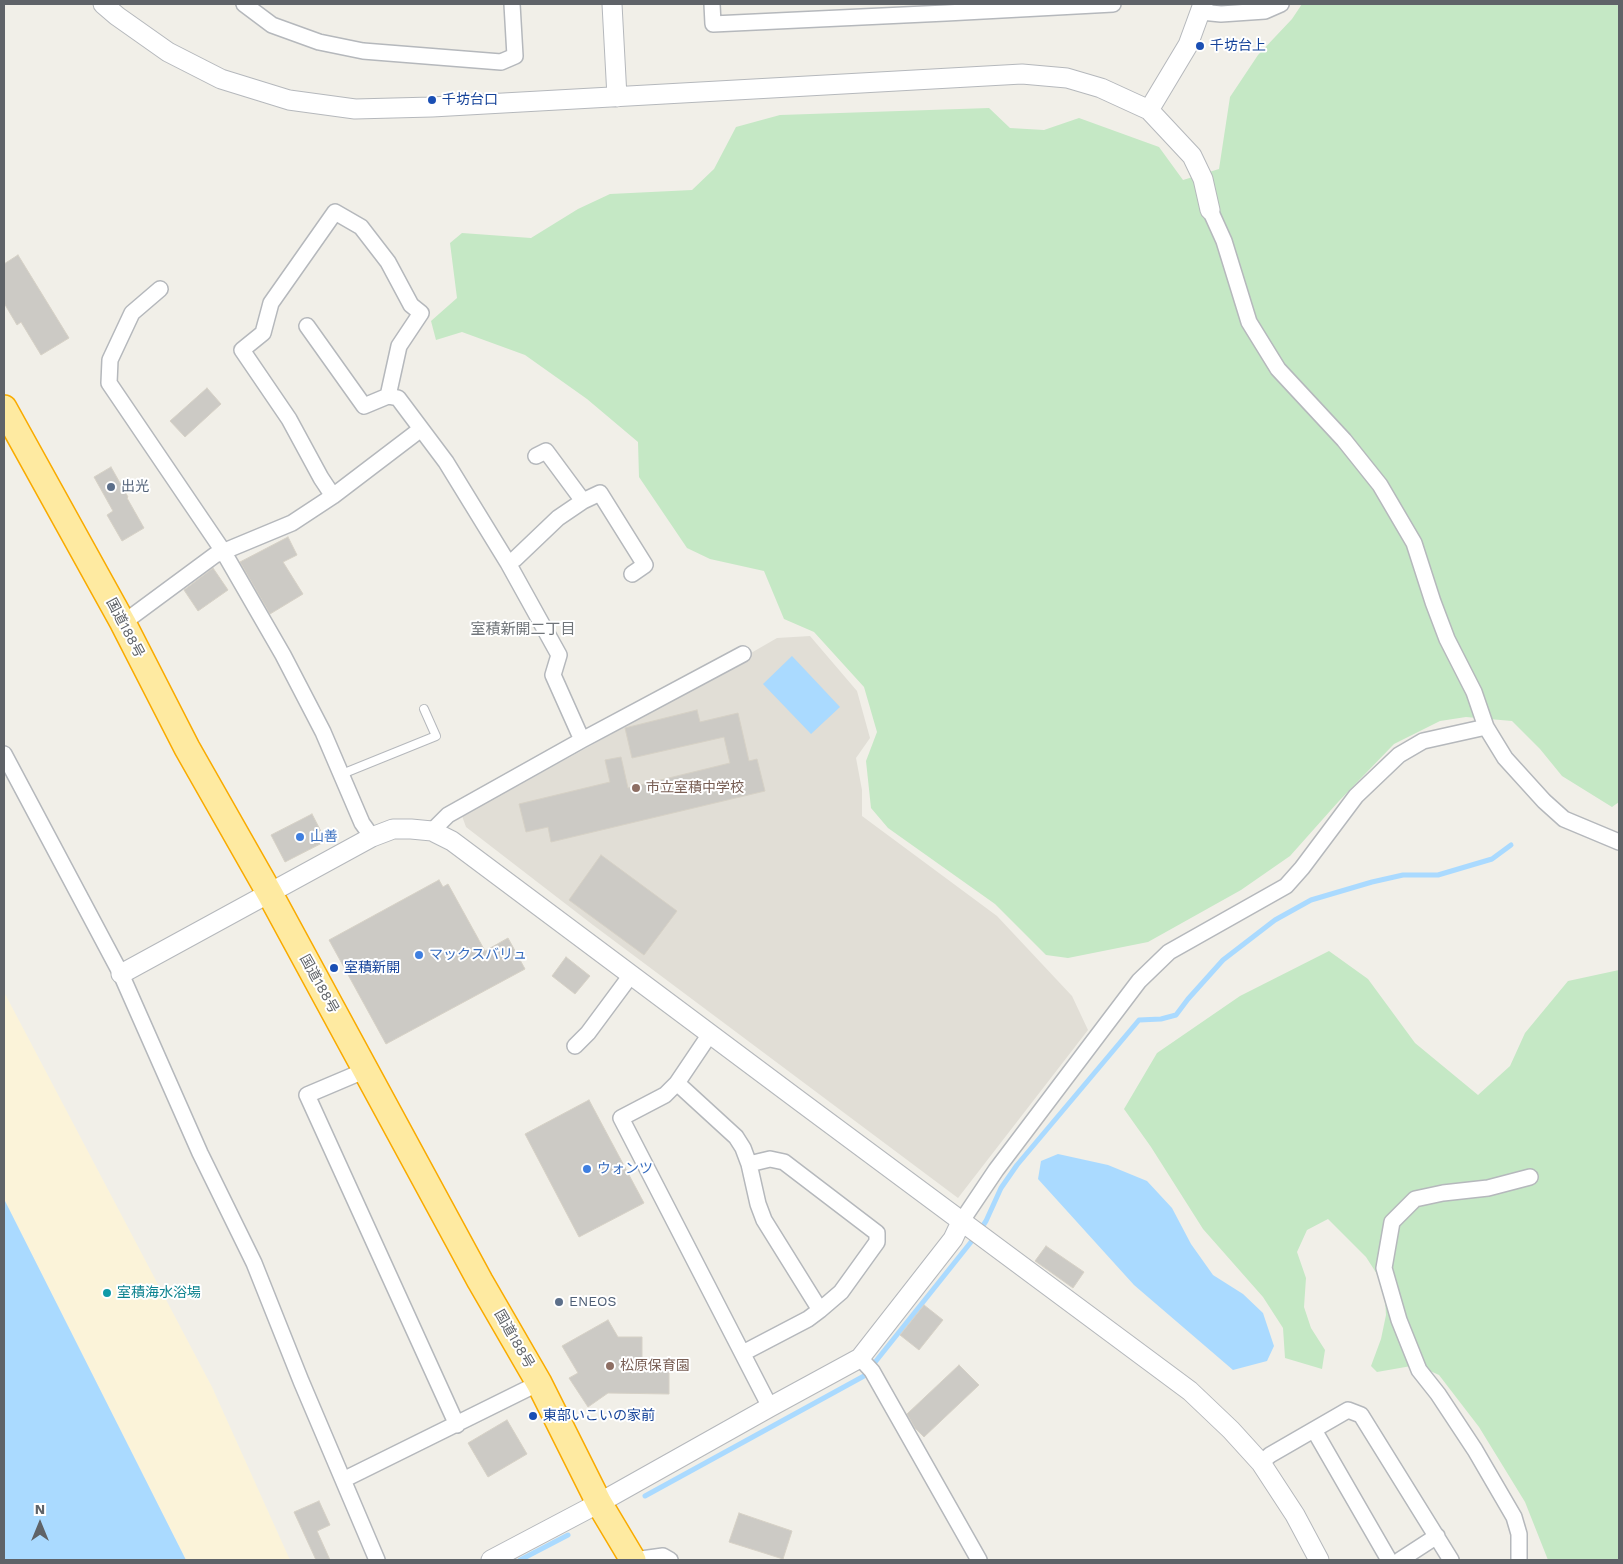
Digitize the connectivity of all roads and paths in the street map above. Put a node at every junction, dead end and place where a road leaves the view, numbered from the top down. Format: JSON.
{"nodes":[{"id":1,"x":103,"y":4,"type":"edge"},
{"id":2,"x":244,"y":4,"type":"edge"},
{"id":3,"x":512,"y":4,"type":"edge"},
{"id":4,"x":612,"y":4,"type":"edge"},
{"id":5,"x":712,"y":4,"type":"edge"},
{"id":6,"x":1113,"y":4,"type":"edge"},
{"id":7,"x":1280,"y":4,"type":"edge"},
{"id":8,"x":1202,"y":8,"type":"edge"},
{"id":9,"x":946,"y":9,"type":"edge"},
{"id":10,"x":617,"y":97,"type":"junction"},
{"id":11,"x":1149,"y":110,"type":"junction"},
{"id":12,"x":1210,"y":210,"type":"joint"},
{"id":13,"x":160,"y":289,"type":"dead end"},
{"id":14,"x":307,"y":326,"type":"dead end"},
{"id":15,"x":388,"y":396,"type":"junction"},
{"id":16,"x":4,"y":408,"type":"edge"},
{"id":17,"x":421,"y":429,"type":"junction"},
{"id":18,"x":536,"y":456,"type":"dead end"},
{"id":19,"x":333,"y":496,"type":"junction"},
{"id":20,"x":583,"y":501,"type":"junction"},
{"id":21,"x":223,"y":551,"type":"junction"},
{"id":22,"x":508,"y":563,"type":"junction"},
{"id":23,"x":632,"y":574,"type":"dead end"},
{"id":24,"x":123,"y":623,"type":"junction"},
{"id":25,"x":743,"y":654,"type":"dead end"},
{"id":26,"x":424,"y":709,"type":"dead end"},
{"id":27,"x":1486,"y":727,"type":"junction"},
{"id":28,"x":582,"y":740,"type":"junction"},
{"id":29,"x":4,"y":754,"type":"edge"},
{"id":30,"x":342,"y":774,"type":"junction"},
{"id":31,"x":432,"y":831,"type":"junction"},
{"id":32,"x":372,"y":837,"type":"junction"},
{"id":33,"x":1619,"y":842,"type":"edge"},
{"id":34,"x":270,"y":894,"type":"junction"},
{"id":35,"x":121,"y":974,"type":"junction"},
{"id":36,"x":631,"y":975,"type":"junction"},
{"id":37,"x":710,"y":1034,"type":"junction"},
{"id":38,"x":575,"y":1046,"type":"dead end"},
{"id":39,"x":366,"y":1070,"type":"junction"},
{"id":40,"x":677,"y":1083,"type":"junction"},
{"id":41,"x":749,"y":1164,"type":"junction"},
{"id":42,"x":1530,"y":1177,"type":"dead end"},
{"id":43,"x":962,"y":1222,"type":"junction"},
{"id":44,"x":820,"y":1310,"type":"junction"},
{"id":45,"x":743,"y":1353,"type":"junction"},
{"id":46,"x":860,"y":1358,"type":"junction"},
{"id":47,"x":540,"y":1383,"type":"junction"},
{"id":48,"x":770,"y":1406,"type":"junction"},
{"id":49,"x":457,"y":1425,"type":"junction"},
{"id":50,"x":1314,"y":1430,"type":"junction"},
{"id":51,"x":1261,"y":1463,"type":"junction"},
{"id":52,"x":344,"y":1480,"type":"junction"},
{"id":53,"x":599,"y":1502,"type":"junction"},
{"id":54,"x":1436,"y":1536,"type":"junction"},
{"id":55,"x":377,"y":1560,"type":"edge"},
{"id":56,"x":491,"y":1560,"type":"edge"},
{"id":57,"x":633,"y":1560,"type":"edge"},
{"id":58,"x":670,"y":1560,"type":"edge"},
{"id":59,"x":979,"y":1560,"type":"edge"},
{"id":60,"x":1319,"y":1560,"type":"edge"},
{"id":61,"x":1389,"y":1560,"type":"edge"},
{"id":62,"x":1400,"y":1560,"type":"edge"},
{"id":63,"x":1451,"y":1560,"type":"edge"},
{"id":64,"x":1519,"y":1560,"type":"edge"}],
"edges":[{"from":1,"to":10,"type":"street"},
{"from":2,"to":3,"type":"street"},
{"from":4,"to":10,"type":"street"},
{"from":5,"to":9,"type":"street"},
{"from":6,"to":9,"type":"street"},
{"from":7,"to":8,"type":"street"},
{"from":8,"to":11,"type":"street"},
{"from":10,"to":11,"type":"street"},
{"from":11,"to":12,"type":"street"},
{"from":12,"to":27,"type":"street"},
{"from":13,"to":21,"type":"street"},
{"from":14,"to":15,"type":"street"},
{"from":15,"to":17,"type":"street"},
{"from":15,"to":19,"type":"street"},
{"from":16,"to":24,"type":"highway","name":"国道188号"},
{"from":17,"to":19,"type":"street"},
{"from":17,"to":22,"type":"street"},
{"from":18,"to":20,"type":"street"},
{"from":19,"to":21,"type":"street"},
{"from":20,"to":22,"type":"street"},
{"from":20,"to":23,"type":"street"},
{"from":21,"to":24,"type":"street"},
{"from":21,"to":30,"type":"street"},
{"from":22,"to":28,"type":"street"},
{"from":24,"to":34,"type":"highway","name":"国道188号"},
{"from":25,"to":28,"type":"street"},
{"from":26,"to":30,"type":"lane"},
{"from":27,"to":33,"type":"street"},
{"from":27,"to":43,"type":"street"},
{"from":28,"to":31,"type":"street"},
{"from":29,"to":35,"type":"street"},
{"from":30,"to":32,"type":"street"},
{"from":31,"to":32,"type":"street"},
{"from":31,"to":36,"type":"street"},
{"from":32,"to":34,"type":"street"},
{"from":34,"to":35,"type":"street"},
{"from":34,"to":39,"type":"highway","name":"国道188号"},
{"from":35,"to":52,"type":"street"},
{"from":36,"to":37,"type":"street"},
{"from":36,"to":38,"type":"street"},
{"from":37,"to":40,"type":"street"},
{"from":37,"to":43,"type":"street"},
{"from":39,"to":47,"type":"highway","name":"国道188号"},
{"from":39,"to":49,"type":"street"},
{"from":40,"to":41,"type":"street"},
{"from":40,"to":45,"type":"street"},
{"from":41,"to":44,"type":"street"},
{"from":41,"to":44,"type":"street"},
{"from":42,"to":64,"type":"street"},
{"from":43,"to":46,"type":"street"},
{"from":43,"to":51,"type":"street"},
{"from":44,"to":45,"type":"street"},
{"from":45,"to":48,"type":"street"},
{"from":46,"to":48,"type":"street"},
{"from":46,"to":59,"type":"street"},
{"from":47,"to":49,"type":"street"},
{"from":47,"to":53,"type":"highway","name":"国道188号"},
{"from":48,"to":53,"type":"street"},
{"from":49,"to":52,"type":"street"},
{"from":50,"to":51,"type":"street"},
{"from":50,"to":54,"type":"street"},
{"from":50,"to":61,"type":"street"},
{"from":51,"to":60,"type":"street"},
{"from":52,"to":55,"type":"street"},
{"from":53,"to":56,"type":"street"},
{"from":53,"to":57,"type":"highway","name":"国道188号"},
{"from":54,"to":62,"type":"street"},
{"from":54,"to":63,"type":"street"},
{"from":57,"to":58,"type":"street"}]}
